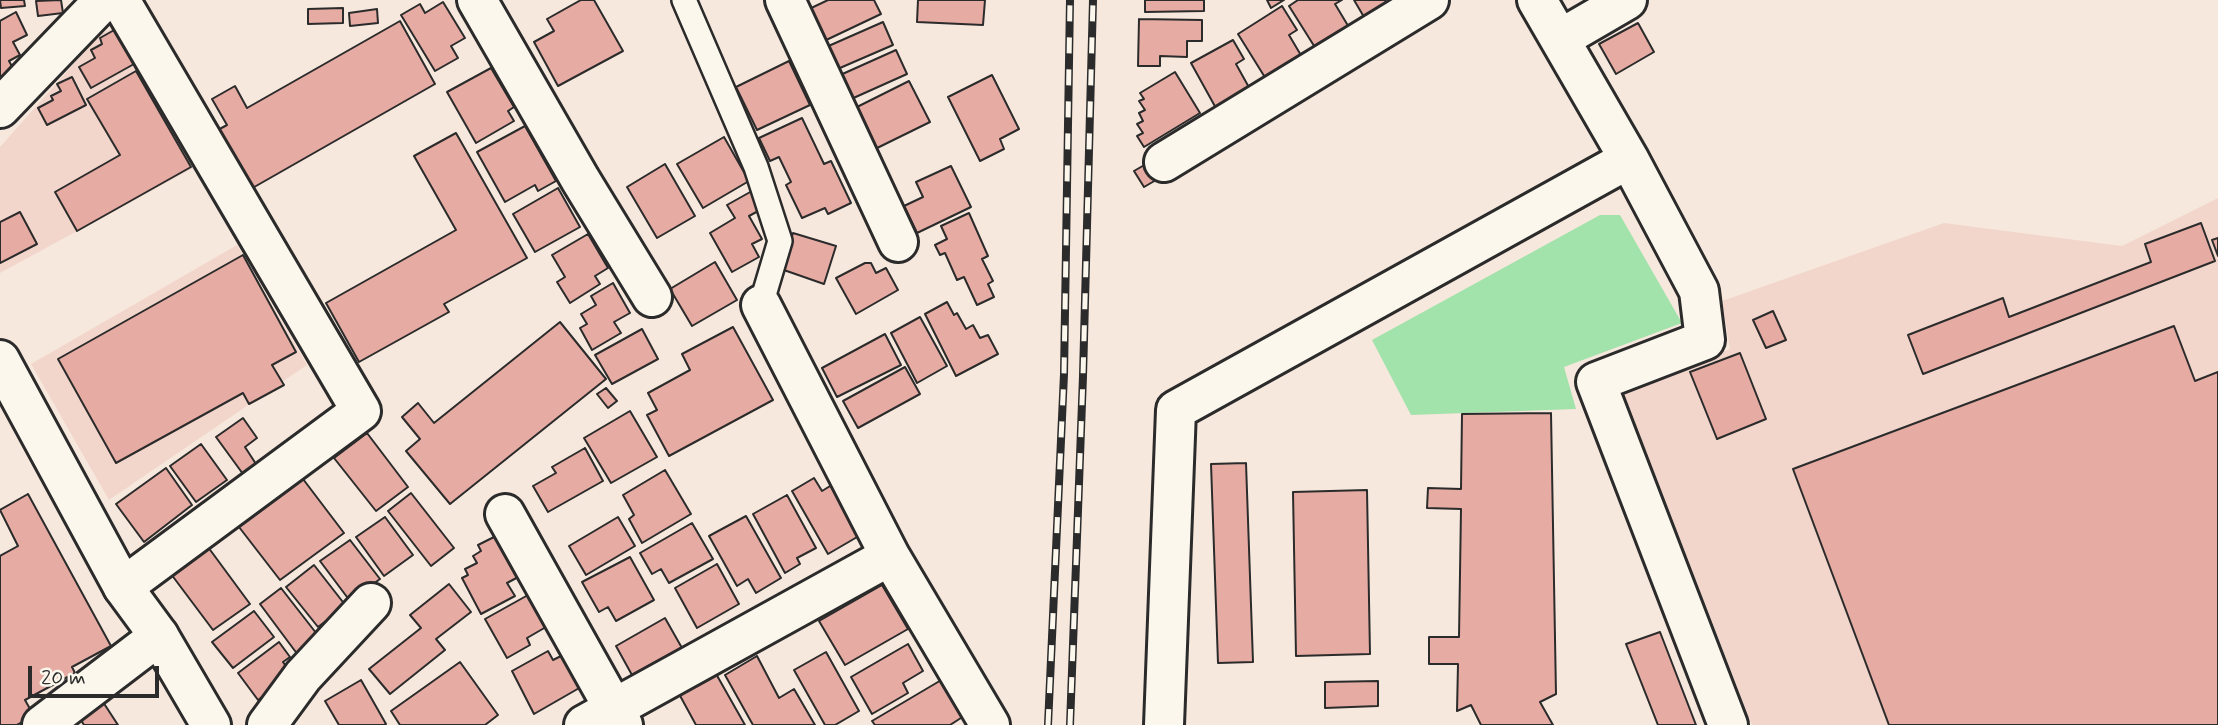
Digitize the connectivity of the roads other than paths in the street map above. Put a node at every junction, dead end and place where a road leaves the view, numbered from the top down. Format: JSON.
{"nodes":[{"id":1,"x":104,"y":0,"type":"edge"},
{"id":2,"x":120,"y":0,"type":"edge"},
{"id":3,"x":477,"y":0,"type":"edge"},
{"id":4,"x":684,"y":0,"type":"edge"},
{"id":5,"x":785,"y":0,"type":"edge"},
{"id":6,"x":1429,"y":0,"type":"edge"},
{"id":7,"x":1537,"y":0,"type":"edge"},
{"id":8,"x":1627,"y":0,"type":"edge"},
{"id":9,"x":1560,"y":39,"type":"junction"},
{"id":10,"x":0,"y":108,"type":"edge"},
{"id":11,"x":1629,"y":159,"type":"junction"},
{"id":12,"x":1164,"y":162,"type":"dead end"},
{"id":13,"x":898,"y":242,"type":"dead end"},
{"id":14,"x":652,"y":297,"type":"dead end"},
{"id":15,"x":761,"y":305,"type":"joint"},
{"id":16,"x":0,"y":360,"type":"edge"},
{"id":17,"x":505,"y":514,"type":"dead end"},
{"id":18,"x":890,"y":556,"type":"junction"},
{"id":19,"x":123,"y":587,"type":"junction"},
{"id":20,"x":371,"y":603,"type":"dead end"},
{"id":21,"x":159,"y":636,"type":"junction"},
{"id":22,"x":607,"y":719,"type":"edge"},
{"id":23,"x":42,"y":725,"type":"edge"},
{"id":24,"x":211,"y":725,"type":"edge"},
{"id":25,"x":267,"y":725,"type":"edge"},
{"id":26,"x":990,"y":725,"type":"edge"},
{"id":27,"x":1164,"y":725,"type":"edge"},
{"id":28,"x":1728,"y":725,"type":"edge"}],
"edges":[{"from":1,"to":10,"type":"street"},
{"from":2,"to":19,"type":"street"},
{"from":3,"to":14,"type":"street"},
{"from":4,"to":15,"type":"lane"},
{"from":5,"to":13,"type":"street"},
{"from":6,"to":12,"type":"street"},
{"from":7,"to":9,"type":"street"},
{"from":8,"to":9,"type":"street"},
{"from":9,"to":11,"type":"street"},
{"from":11,"to":27,"type":"street"},
{"from":11,"to":28,"type":"street"},
{"from":15,"to":18,"type":"street"},
{"from":16,"to":19,"type":"street"},
{"from":17,"to":22,"type":"street"},
{"from":18,"to":22,"type":"street"},
{"from":18,"to":26,"type":"street"},
{"from":19,"to":21,"type":"street"},
{"from":20,"to":25,"type":"street"},
{"from":21,"to":23,"type":"street"},
{"from":21,"to":24,"type":"street"}]}
